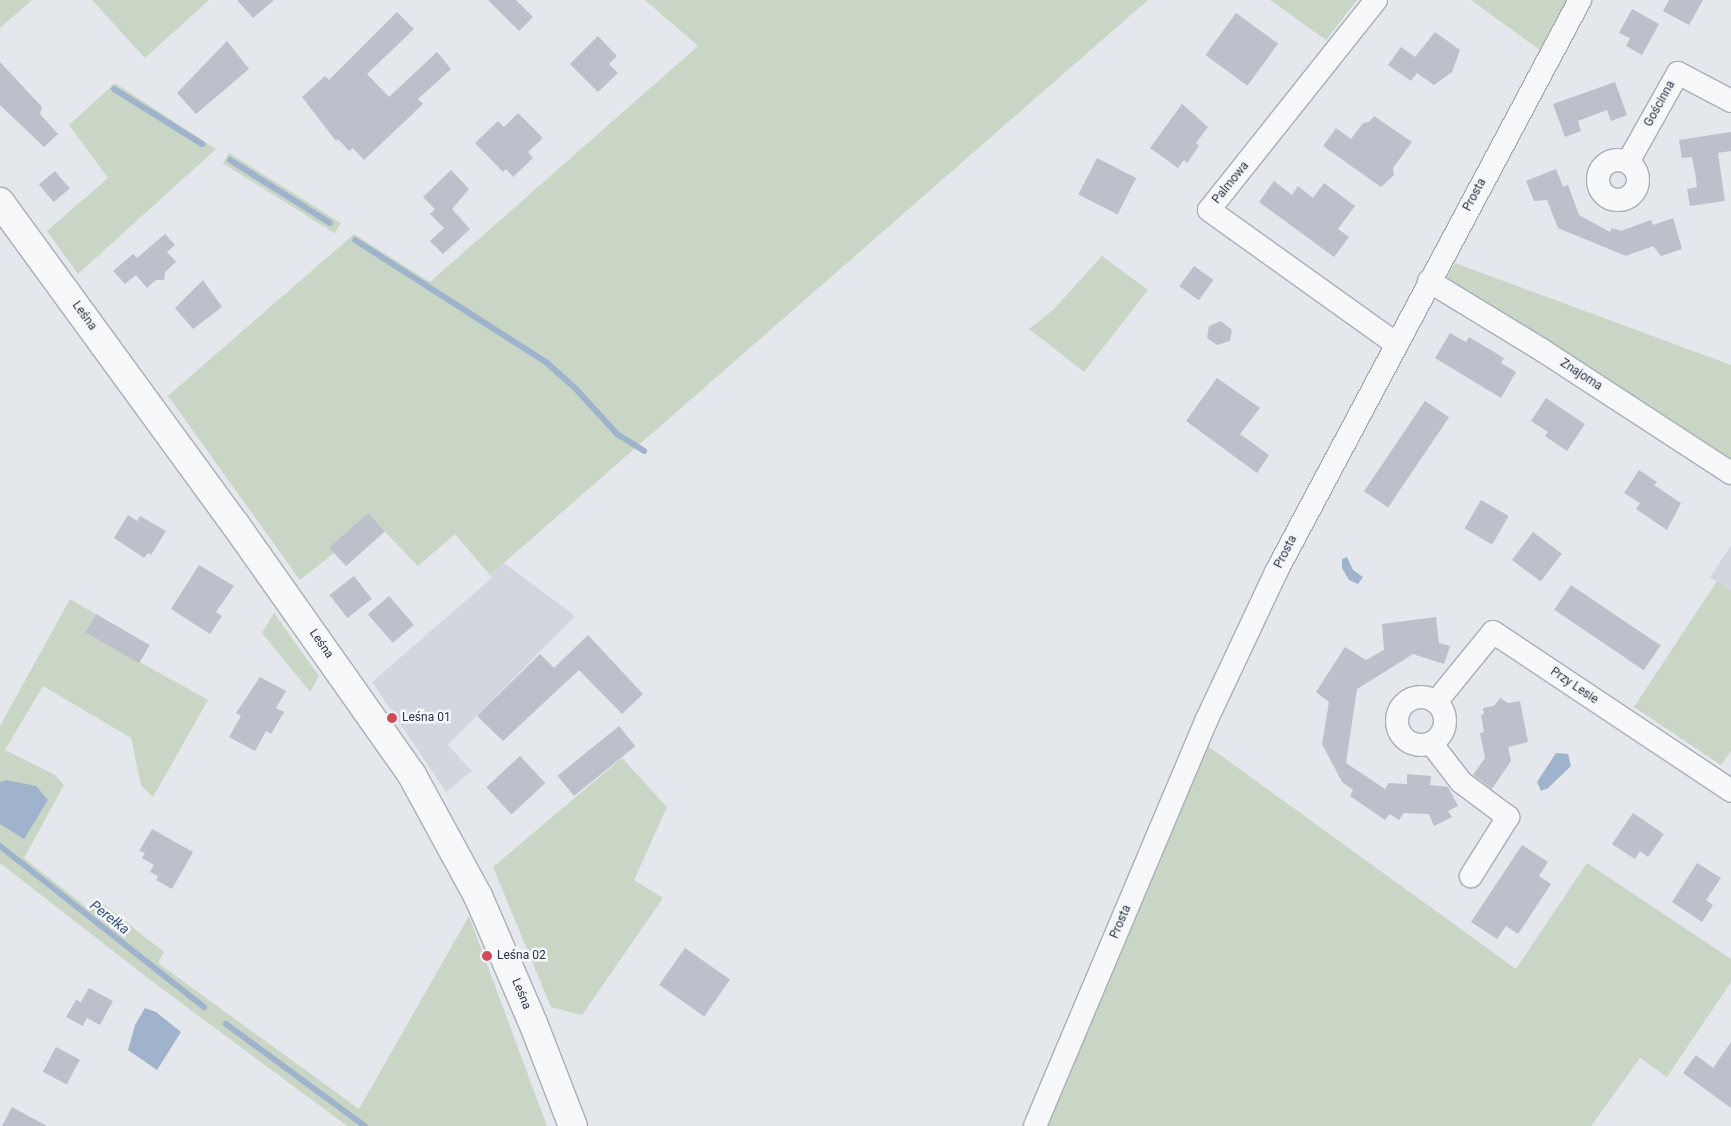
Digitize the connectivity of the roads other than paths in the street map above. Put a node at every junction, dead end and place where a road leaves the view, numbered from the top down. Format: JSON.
{"nodes":[{"id":1,"x":1376,"y":0,"type":"edge"},
{"id":2,"x":1580,"y":0,"type":"edge"},
{"id":3,"x":1731,"y":101,"type":"edge"},
{"id":4,"x":1628,"y":162,"type":"dead end"},
{"id":5,"x":0,"y":202,"type":"edge"},
{"id":6,"x":1429,"y":281,"type":"junction"},
{"id":7,"x":1395,"y":343,"type":"junction"},
{"id":8,"x":1731,"y":473,"type":"edge"},
{"id":9,"x":1436,"y":702,"type":"junction"},
{"id":10,"x":1430,"y":743,"type":"junction"},
{"id":11,"x":1731,"y":791,"type":"edge"},
{"id":12,"x":1471,"y":876,"type":"dead end"},
{"id":13,"x":573,"y":1126,"type":"edge"},
{"id":14,"x":1035,"y":1126,"type":"edge"}],
"edges":[{"from":1,"to":7,"type":"street","name":"Palmowa"},
{"from":2,"to":6,"type":"street","name":"Prosta"},
{"from":3,"to":4,"type":"street","name":"Gościnna"},
{"from":5,"to":13,"type":"street","name":"Leśna"},
{"from":6,"to":7,"type":"street","name":"Prosta"},
{"from":6,"to":8,"type":"street","name":"Znajoma"},
{"from":7,"to":14,"type":"street","name":"Prosta"},
{"from":9,"to":10,"type":"street"},
{"from":9,"to":10,"type":"street"},
{"from":9,"to":11,"type":"street","name":"Przy Lesie"},
{"from":10,"to":12,"type":"street"}]}
